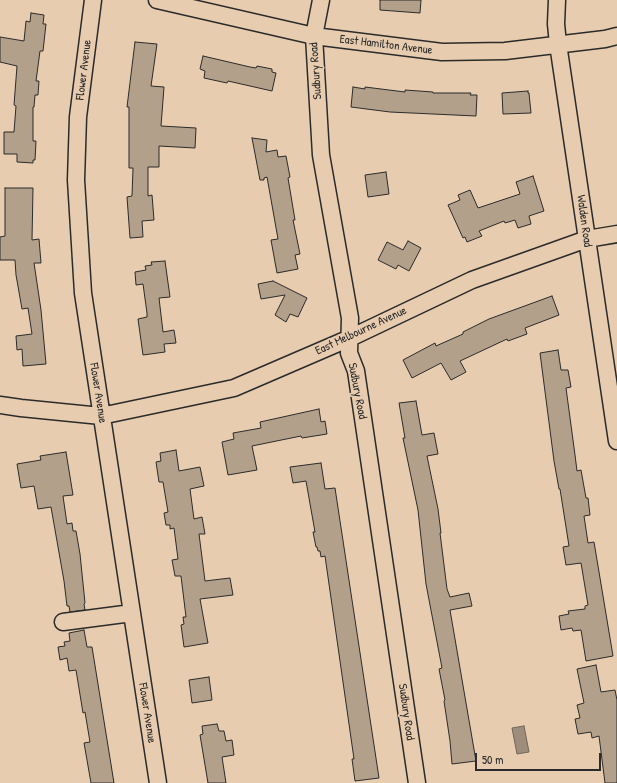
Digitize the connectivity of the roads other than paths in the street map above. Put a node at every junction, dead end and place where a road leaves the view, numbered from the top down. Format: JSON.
{"nodes":[{"id":1,"x":93,"y":0,"type":"edge"},
{"id":2,"x":157,"y":0,"type":"edge"},
{"id":3,"x":321,"y":0,"type":"edge"},
{"id":4,"x":557,"y":0,"type":"edge"},
{"id":5,"x":314,"y":36,"type":"junction"},
{"id":6,"x":617,"y":36,"type":"edge"},
{"id":7,"x":558,"y":44,"type":"junction"},
{"id":8,"x":617,"y":234,"type":"edge"},
{"id":9,"x":587,"y":240,"type":"junction"},
{"id":10,"x":350,"y":338,"type":"junction"},
{"id":11,"x":0,"y":405,"type":"edge"},
{"id":12,"x":101,"y":416,"type":"junction"},
{"id":13,"x":617,"y":441,"type":"edge"},
{"id":14,"x":132,"y":613,"type":"junction"},
{"id":15,"x":63,"y":622,"type":"dead end"},
{"id":16,"x":158,"y":783,"type":"edge"},
{"id":17,"x":417,"y":783,"type":"edge"}],
"edges":[{"from":1,"to":12,"type":"street","name":"Flower Avenue"},
{"from":2,"to":5,"type":"street","name":"East Hamilton Avenue"},
{"from":3,"to":5,"type":"street","name":"Sudbury Road"},
{"from":4,"to":7,"type":"street","name":"Walden Road"},
{"from":5,"to":7,"type":"street","name":"East Hamilton Avenue"},
{"from":5,"to":10,"type":"street","name":"Sudbury Road"},
{"from":6,"to":7,"type":"street","name":"East Hamilton Avenue"},
{"from":7,"to":9,"type":"street","name":"Walden Road"},
{"from":8,"to":9,"type":"street","name":"East Melbourne Avenue"},
{"from":9,"to":10,"type":"street","name":"East Melbourne Avenue"},
{"from":9,"to":13,"type":"street","name":"Walden Road"},
{"from":10,"to":12,"type":"street","name":"East Melbourne Avenue"},
{"from":10,"to":17,"type":"street","name":"Sudbury Road"},
{"from":11,"to":12,"type":"street","name":"East Melbourne Avenue"},
{"from":12,"to":14,"type":"street","name":"Flower Avenue"},
{"from":14,"to":15,"type":"street"},
{"from":14,"to":16,"type":"street","name":"Flower Avenue"}]}
